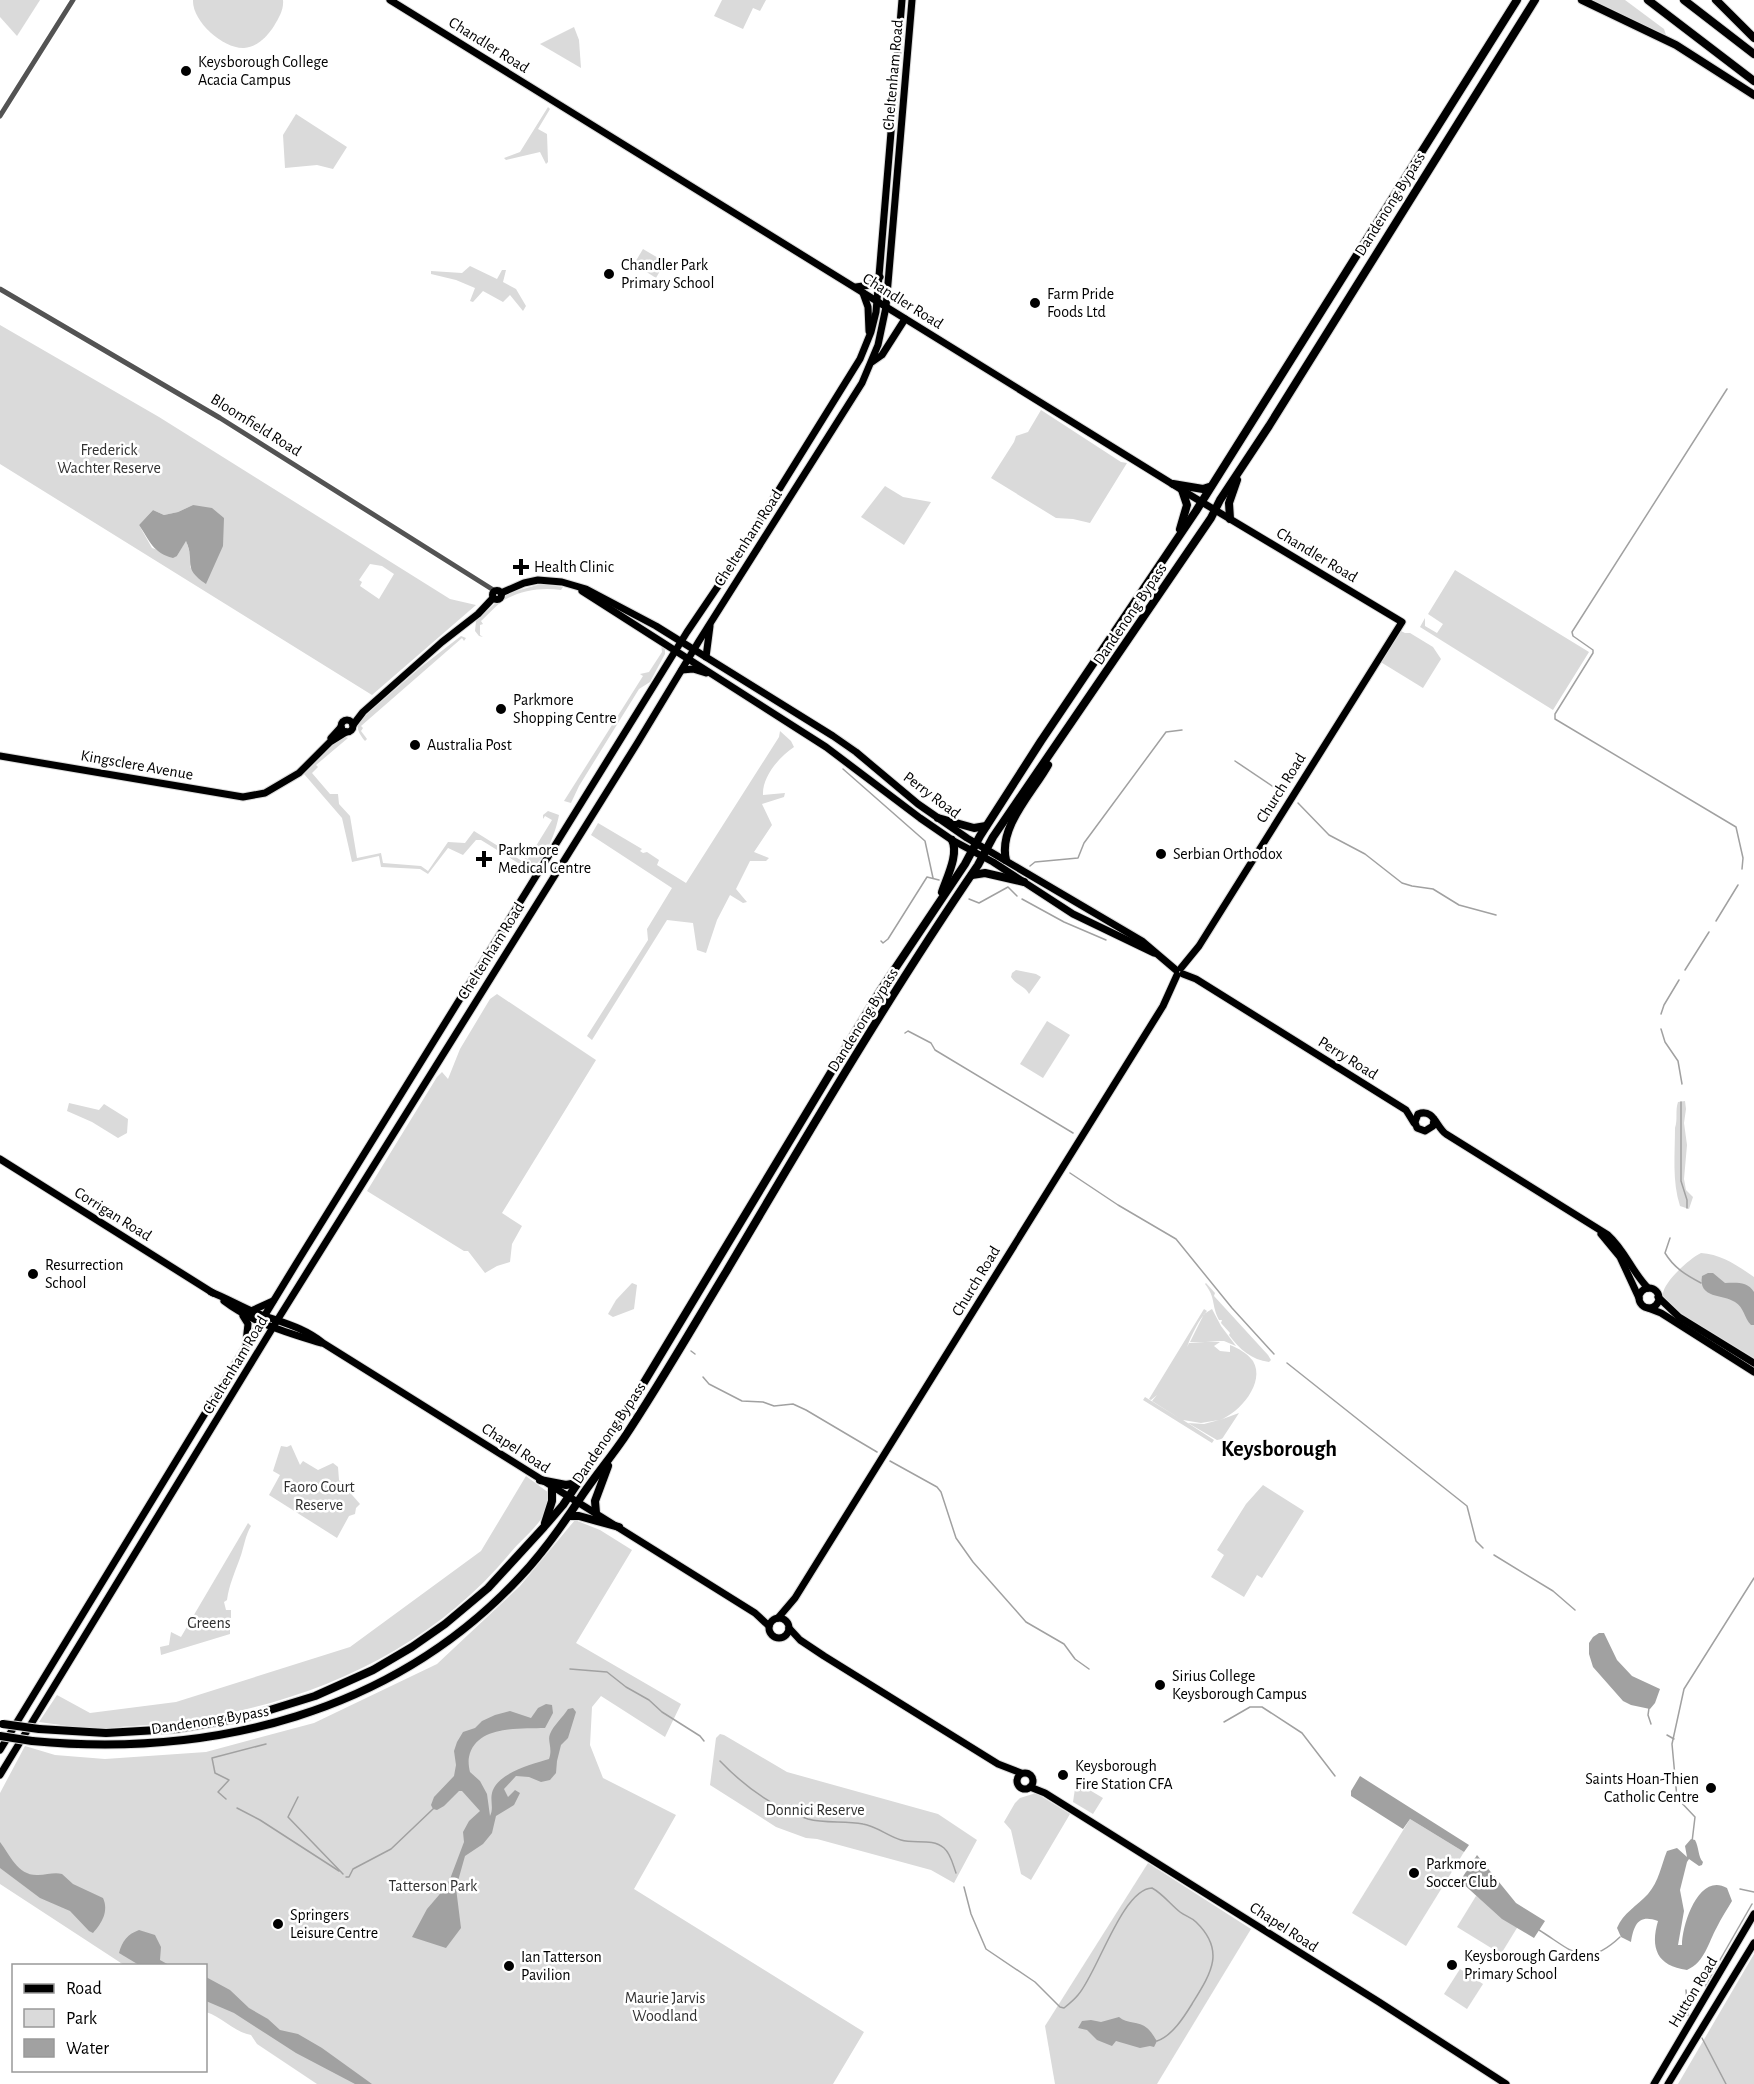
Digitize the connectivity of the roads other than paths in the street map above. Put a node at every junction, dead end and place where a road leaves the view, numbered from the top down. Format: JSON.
{"nodes":[{"id":1,"x":73,"y":0,"type":"edge"},
{"id":2,"x":390,"y":0,"type":"edge"},
{"id":3,"x":902,"y":0,"type":"edge"},
{"id":4,"x":912,"y":0,"type":"edge"},
{"id":5,"x":1515,"y":0,"type":"edge"},
{"id":6,"x":1534,"y":0,"type":"edge"},
{"id":7,"x":1582,"y":0,"type":"edge"},
{"id":8,"x":1648,"y":0,"type":"edge"},
{"id":9,"x":1684,"y":0,"type":"edge"},
{"id":10,"x":1716,"y":0,"type":"edge"},
{"id":11,"x":1754,"y":38,"type":"edge"},
{"id":12,"x":1754,"y":54,"type":"edge"},
{"id":13,"x":906,"y":79,"type":"junction"},
{"id":14,"x":1754,"y":81,"type":"edge"},
{"id":15,"x":894,"y":93,"type":"junction"},
{"id":16,"x":1754,"y":95,"type":"edge"},
{"id":17,"x":0,"y":116,"type":"edge"},
{"id":18,"x":880,"y":277,"type":"junction"},
{"id":19,"x":854,"y":287,"type":"junction"},
{"id":20,"x":0,"y":289,"type":"edge"},
{"id":21,"x":863,"y":293,"type":"junction"},
{"id":22,"x":877,"y":301,"type":"junction"},
{"id":23,"x":886,"y":307,"type":"junction"},
{"id":24,"x":905,"y":319,"type":"junction"},
{"id":25,"x":868,"y":339,"type":"junction"},
{"id":26,"x":872,"y":362,"type":"junction"},
{"id":27,"x":1249,"y":454,"type":"junction"},
{"id":28,"x":1173,"y":484,"type":"junction"},
{"id":29,"x":1210,"y":486,"type":"junction"},
{"id":30,"x":1182,"y":490,"type":"junction"},
{"id":31,"x":1200,"y":502,"type":"junction"},
{"id":32,"x":1215,"y":510,"type":"junction"},
{"id":33,"x":1230,"y":519,"type":"junction"},
{"id":34,"x":1177,"y":539,"type":"junction"},
{"id":35,"x":496,"y":594,"type":"junction"},
{"id":36,"x":621,"y":610,"type":"junction"},
{"id":37,"x":647,"y":621,"type":"junction"},
{"id":38,"x":1402,"y":622,"type":"joint"},
{"id":39,"x":710,"y":624,"type":"junction"},
{"id":40,"x":642,"y":629,"type":"junction"},
{"id":41,"x":682,"y":642,"type":"junction"},
{"id":42,"x":693,"y":649,"type":"junction"},
{"id":43,"x":677,"y":650,"type":"junction"},
{"id":44,"x":706,"y":657,"type":"junction"},
{"id":45,"x":689,"y":658,"type":"junction"},
{"id":46,"x":682,"y":670,"type":"junction"},
{"id":47,"x":719,"y":678,"type":"junction"},
{"id":48,"x":1059,"y":742,"type":"junction"},
{"id":49,"x":0,"y":754,"type":"edge"},
{"id":50,"x":574,"y":817,"type":"junction"},
{"id":51,"x":938,"y":818,"type":"junction"},
{"id":52,"x":586,"y":825,"type":"junction"},
{"id":53,"x":986,"y":826,"type":"junction"},
{"id":54,"x":952,"y":840,"type":"junction"},
{"id":55,"x":976,"y":843,"type":"junction"},
{"id":56,"x":987,"y":849,"type":"junction"},
{"id":57,"x":972,"y":852,"type":"junction"},
{"id":58,"x":983,"y":857,"type":"junction"},
{"id":59,"x":1006,"y":860,"type":"junction"},
{"id":60,"x":972,"y":875,"type":"junction"},
{"id":61,"x":1024,"y":882,"type":"junction"},
{"id":62,"x":940,"y":899,"type":"junction"},
{"id":63,"x":1159,"y":956,"type":"junction"},
{"id":64,"x":1179,"y":972,"type":"junction"},
{"id":65,"x":477,"y":973,"type":"junction"},
{"id":66,"x":488,"y":980,"type":"junction"},
{"id":67,"x":446,"y":1023,"type":"junction"},
{"id":68,"x":458,"y":1030,"type":"junction"},
{"id":69,"x":1406,"y":1110,"type":"junction"},
{"id":70,"x":1421,"y":1112,"type":"junction"},
{"id":71,"x":1434,"y":1119,"type":"junction"},
{"id":72,"x":1415,"y":1125,"type":"junction"},
{"id":73,"x":1425,"y":1131,"type":"junction"},
{"id":74,"x":1446,"y":1134,"type":"junction"},
{"id":75,"x":0,"y":1159,"type":"edge"},
{"id":76,"x":1594,"y":1227,"type":"junction"},
{"id":77,"x":1648,"y":1288,"type":"junction"},
{"id":78,"x":211,"y":1292,"type":"junction"},
{"id":79,"x":1658,"y":1297,"type":"junction"},
{"id":80,"x":1639,"y":1298,"type":"junction"},
{"id":81,"x":275,"y":1300,"type":"junction"},
{"id":82,"x":289,"y":1303,"type":"junction"},
{"id":83,"x":1648,"y":1308,"type":"junction"},
{"id":84,"x":251,"y":1311,"type":"junction"},
{"id":85,"x":241,"y":1314,"type":"junction"},
{"id":86,"x":265,"y":1316,"type":"junction"},
{"id":87,"x":278,"y":1319,"type":"junction"},
{"id":88,"x":260,"y":1323,"type":"junction"},
{"id":89,"x":296,"y":1326,"type":"junction"},
{"id":90,"x":273,"y":1328,"type":"junction"},
{"id":91,"x":323,"y":1343,"type":"junction"},
{"id":92,"x":245,"y":1348,"type":"junction"},
{"id":93,"x":1754,"y":1363,"type":"edge"},
{"id":94,"x":1754,"y":1372,"type":"edge"},
{"id":95,"x":613,"y":1453,"type":"junction"},
{"id":96,"x":540,"y":1480,"type":"junction"},
{"id":97,"x":577,"y":1484,"type":"junction"},
{"id":98,"x":552,"y":1487,"type":"junction"},
{"id":99,"x":567,"y":1497,"type":"junction"},
{"id":100,"x":579,"y":1503,"type":"junction"},
{"id":101,"x":596,"y":1513,"type":"junction"},
{"id":102,"x":570,"y":1516,"type":"junction"},
{"id":103,"x":544,"y":1527,"type":"junction"},
{"id":104,"x":619,"y":1527,"type":"junction"},
{"id":105,"x":795,"y":1598,"type":"junction"},
{"id":106,"x":773,"y":1621,"type":"junction"},
{"id":107,"x":788,"y":1625,"type":"junction"},
{"id":108,"x":785,"y":1636,"type":"junction"},
{"id":109,"x":800,"y":1640,"type":"junction"},
{"id":110,"x":1,"y":1723,"type":"edge"},
{"id":111,"x":0,"y":1736,"type":"edge"},
{"id":112,"x":0,"y":1750,"type":"edge"},
{"id":113,"x":998,"y":1764,"type":"junction"},
{"id":114,"x":1021,"y":1773,"type":"junction"},
{"id":115,"x":0,"y":1775,"type":"edge"},
{"id":116,"x":1017,"y":1781,"type":"junction"},
{"id":117,"x":1032,"y":1784,"type":"junction"},
{"id":118,"x":1754,"y":1914,"type":"edge"},
{"id":119,"x":1754,"y":1944,"type":"edge"},
{"id":120,"x":1506,"y":2084,"type":"edge"},
{"id":121,"x":1654,"y":2084,"type":"edge"},
{"id":122,"x":1668,"y":2084,"type":"edge"}],
"edges":[{"from":1,"to":17,"type":"street"},
{"from":2,"to":19,"type":"main road","name":"Chandler Road"},
{"from":3,"to":15,"type":"main road","name":"Cheltenham Road"},
{"from":4,"to":13,"type":"main road","name":"Cheltenham Road"},
{"from":5,"to":29,"type":"highway","name":"Dandenong Bypass"},
{"from":6,"to":27,"type":"highway","name":"Dandenong Bypass"},
{"from":7,"to":16,"type":"highway"},
{"from":8,"to":14,"type":"highway"},
{"from":9,"to":12,"type":"highway"},
{"from":10,"to":11,"type":"highway"},
{"from":13,"to":15,"type":"main road"},
{"from":13,"to":23,"type":"main road","name":"Cheltenham Road"},
{"from":15,"to":18,"type":"main road","name":"Cheltenham Road"},
{"from":18,"to":19,"type":"main road"},
{"from":18,"to":22,"type":"main road","name":"Cheltenham Road"},
{"from":19,"to":21,"type":"main road","name":"Chandler Road"},
{"from":20,"to":35,"type":"street","name":"Bloomfield Road"},
{"from":21,"to":22,"type":"main road","name":"Chandler Road"},
{"from":21,"to":25,"type":"main road"},
{"from":22,"to":23,"type":"main road","name":"Chandler Road"},
{"from":22,"to":25,"type":"main road","name":"Cheltenham Road"},
{"from":23,"to":24,"type":"main road","name":"Chandler Road"},
{"from":23,"to":26,"type":"main road","name":"Cheltenham Road"},
{"from":24,"to":26,"type":"main road"},
{"from":24,"to":28,"type":"main road","name":"Chandler Road"},
{"from":25,"to":41,"type":"main road","name":"Cheltenham Road"},
{"from":26,"to":39,"type":"main road","name":"Cheltenham Road"},
{"from":27,"to":32,"type":"highway","name":"Dandenong Bypass"},
{"from":27,"to":33,"type":"highway"},
{"from":28,"to":29,"type":"highway"},
{"from":28,"to":30,"type":"main road","name":"Chandler Road"},
{"from":29,"to":31,"type":"highway","name":"Dandenong Bypass"},
{"from":30,"to":31,"type":"main road","name":"Chandler Road"},
{"from":30,"to":34,"type":"highway"},
{"from":31,"to":32,"type":"main road","name":"Chandler Road"},
{"from":31,"to":34,"type":"highway","name":"Dandenong Bypass"},
{"from":32,"to":33,"type":"main road","name":"Chandler Road"},
{"from":32,"to":48,"type":"highway","name":"Dandenong Bypass"},
{"from":33,"to":38,"type":"main road","name":"Chandler Road"},
{"from":34,"to":53,"type":"highway","name":"Dandenong Bypass"},
{"from":35,"to":36,"type":"main road"},
{"from":35,"to":49,"type":"main road","name":"Kingsclere Avenue"},
{"from":36,"to":37,"type":"main road"},
{"from":36,"to":40,"type":"main road"},
{"from":37,"to":40,"type":"main road"},
{"from":37,"to":41,"type":"main road"},
{"from":38,"to":64,"type":"main road","name":"Church Road"},
{"from":39,"to":42,"type":"main road","name":"Cheltenham Road"},
{"from":39,"to":44,"type":"main road"},
{"from":40,"to":43,"type":"main road"},
{"from":41,"to":42,"type":"main road","name":"Perry Road"},
{"from":41,"to":43,"type":"main road","name":"Cheltenham Road"},
{"from":42,"to":44,"type":"main road","name":"Perry Road"},
{"from":42,"to":45,"type":"main road","name":"Cheltenham Road"},
{"from":43,"to":45,"type":"main road","name":"Perry Road"},
{"from":43,"to":50,"type":"main road","name":"Cheltenham Road"},
{"from":44,"to":51,"type":"main road","name":"Perry Road"},
{"from":45,"to":46,"type":"main road","name":"Cheltenham Road"},
{"from":45,"to":47,"type":"main road","name":"Perry Road"},
{"from":46,"to":47,"type":"main road"},
{"from":46,"to":52,"type":"main road","name":"Cheltenham Road"},
{"from":47,"to":54,"type":"main road","name":"Perry Road"},
{"from":48,"to":56,"type":"highway","name":"Dandenong Bypass"},
{"from":48,"to":59,"type":"highway"},
{"from":50,"to":52,"type":"main road"},
{"from":50,"to":65,"type":"main road","name":"Cheltenham Road"},
{"from":51,"to":53,"type":"highway"},
{"from":51,"to":55,"type":"main road","name":"Perry Road"},
{"from":52,"to":66,"type":"main road","name":"Cheltenham Road"},
{"from":53,"to":55,"type":"highway","name":"Dandenong Bypass"},
{"from":54,"to":57,"type":"main road","name":"Perry Road"},
{"from":54,"to":62,"type":"highway"},
{"from":55,"to":56,"type":"main road","name":"Perry Road"},
{"from":55,"to":57,"type":"highway","name":"Dandenong Bypass"},
{"from":56,"to":58,"type":"highway","name":"Dandenong Bypass"},
{"from":56,"to":59,"type":"main road","name":"Perry Road"},
{"from":57,"to":58,"type":"main road","name":"Perry Road"},
{"from":57,"to":62,"type":"highway","name":"Dandenong Bypass"},
{"from":58,"to":60,"type":"highway","name":"Dandenong Bypass"},
{"from":58,"to":61,"type":"main road","name":"Perry Road"},
{"from":59,"to":63,"type":"main road","name":"Perry Road"},
{"from":60,"to":61,"type":"highway"},
{"from":60,"to":95,"type":"highway","name":"Dandenong Bypass"},
{"from":61,"to":63,"type":"main road","name":"Perry Road"},
{"from":62,"to":97,"type":"highway","name":"Dandenong Bypass"},
{"from":63,"to":64,"type":"main road","name":"Perry Road"},
{"from":64,"to":69,"type":"main road","name":"Perry Road"},
{"from":64,"to":105,"type":"main road","name":"Church Road"},
{"from":65,"to":66,"type":"main road"},
{"from":65,"to":67,"type":"main road","name":"Cheltenham Road"},
{"from":66,"to":68,"type":"main road","name":"Cheltenham Road"},
{"from":67,"to":68,"type":"main road"},
{"from":67,"to":81,"type":"main road","name":"Cheltenham Road"},
{"from":68,"to":82,"type":"main road","name":"Cheltenham Road"},
{"from":69,"to":70,"type":"main road","name":"Perry Road"},
{"from":69,"to":72,"type":"main road","name":"Perry Road"},
{"from":70,"to":71,"type":"main road"},
{"from":70,"to":72,"type":"main road"},
{"from":71,"to":73,"type":"main road"},
{"from":71,"to":74,"type":"main road"},
{"from":72,"to":73,"type":"main road"},
{"from":73,"to":74,"type":"main road"},
{"from":74,"to":76,"type":"main road"},
{"from":75,"to":78,"type":"main road","name":"Corrigan Road"},
{"from":76,"to":77,"type":"main road"},
{"from":76,"to":80,"type":"main road"},
{"from":77,"to":79,"type":"main road"},
{"from":77,"to":80,"type":"main road"},
{"from":78,"to":84,"type":"main road","name":"Corrigan Road"},
{"from":78,"to":85,"type":"main road","name":"Corrigan Road"},
{"from":79,"to":83,"type":"main road"},
{"from":79,"to":93,"type":"main road"},
{"from":80,"to":83,"type":"main road"},
{"from":81,"to":84,"type":"main road"},
{"from":81,"to":86,"type":"main road","name":"Cheltenham Road"},
{"from":82,"to":87,"type":"main road","name":"Cheltenham Road"},
{"from":82,"to":89,"type":"main road"},
{"from":83,"to":94,"type":"main road"},
{"from":84,"to":86,"type":"main road","name":"Corrigan Road"},
{"from":85,"to":88,"type":"main road","name":"Corrigan Road"},
{"from":85,"to":92,"type":"main road"},
{"from":86,"to":87,"type":"main road","name":"Corrigan Road"},
{"from":86,"to":88,"type":"main road","name":"Cheltenham Road"},
{"from":87,"to":89,"type":"main road","name":"Chapel Road"},
{"from":87,"to":90,"type":"main road","name":"Cheltenham Road"},
{"from":88,"to":90,"type":"main road","name":"Chapel Road"},
{"from":88,"to":92,"type":"main road","name":"Cheltenham Road"},
{"from":89,"to":91,"type":"main road","name":"Chapel Road"},
{"from":90,"to":91,"type":"main road","name":"Chapel Road"},
{"from":90,"to":115,"type":"main road","name":"Cheltenham Road"},
{"from":91,"to":96,"type":"main road","name":"Chapel Road"},
{"from":92,"to":112,"type":"main road","name":"Cheltenham Road"},
{"from":95,"to":100,"type":"highway","name":"Dandenong Bypass"},
{"from":95,"to":101,"type":"highway"},
{"from":96,"to":97,"type":"highway"},
{"from":96,"to":98,"type":"main road","name":"Chapel Road"},
{"from":97,"to":99,"type":"highway","name":"Dandenong Bypass"},
{"from":98,"to":99,"type":"main road","name":"Chapel Road"},
{"from":98,"to":103,"type":"highway"},
{"from":99,"to":100,"type":"main road","name":"Chapel Road"},
{"from":99,"to":103,"type":"highway","name":"Dandenong Bypass"},
{"from":100,"to":101,"type":"main road","name":"Chapel Road"},
{"from":100,"to":102,"type":"highway","name":"Dandenong Bypass"},
{"from":101,"to":104,"type":"main road","name":"Chapel Road"},
{"from":102,"to":104,"type":"highway"},
{"from":102,"to":111,"type":"highway","name":"Dandenong Bypass","bridge":true},
{"from":103,"to":110,"type":"highway","name":"Dandenong Bypass","bridge":true},
{"from":104,"to":106,"type":"main road","name":"Chapel Road"},
{"from":105,"to":106,"type":"main road","name":"Church Road"},
{"from":105,"to":107,"type":"main road","name":"Church Road"},
{"from":106,"to":107,"type":"main road"},
{"from":106,"to":108,"type":"main road"},
{"from":107,"to":108,"type":"main road","name":"Church Road"},
{"from":107,"to":109,"type":"main road"},
{"from":108,"to":109,"type":"main road"},
{"from":109,"to":113,"type":"main road"},
{"from":113,"to":114,"type":"main road"},
{"from":113,"to":116,"type":"main road"},
{"from":114,"to":116,"type":"main road"},
{"from":114,"to":117,"type":"main road"},
{"from":116,"to":117,"type":"main road"},
{"from":117,"to":120,"type":"main road","name":"Chapel Road"},
{"from":118,"to":121,"type":"main road","name":"Hutton Road"},
{"from":119,"to":122,"type":"main road","name":"Hutton Road"}]}
